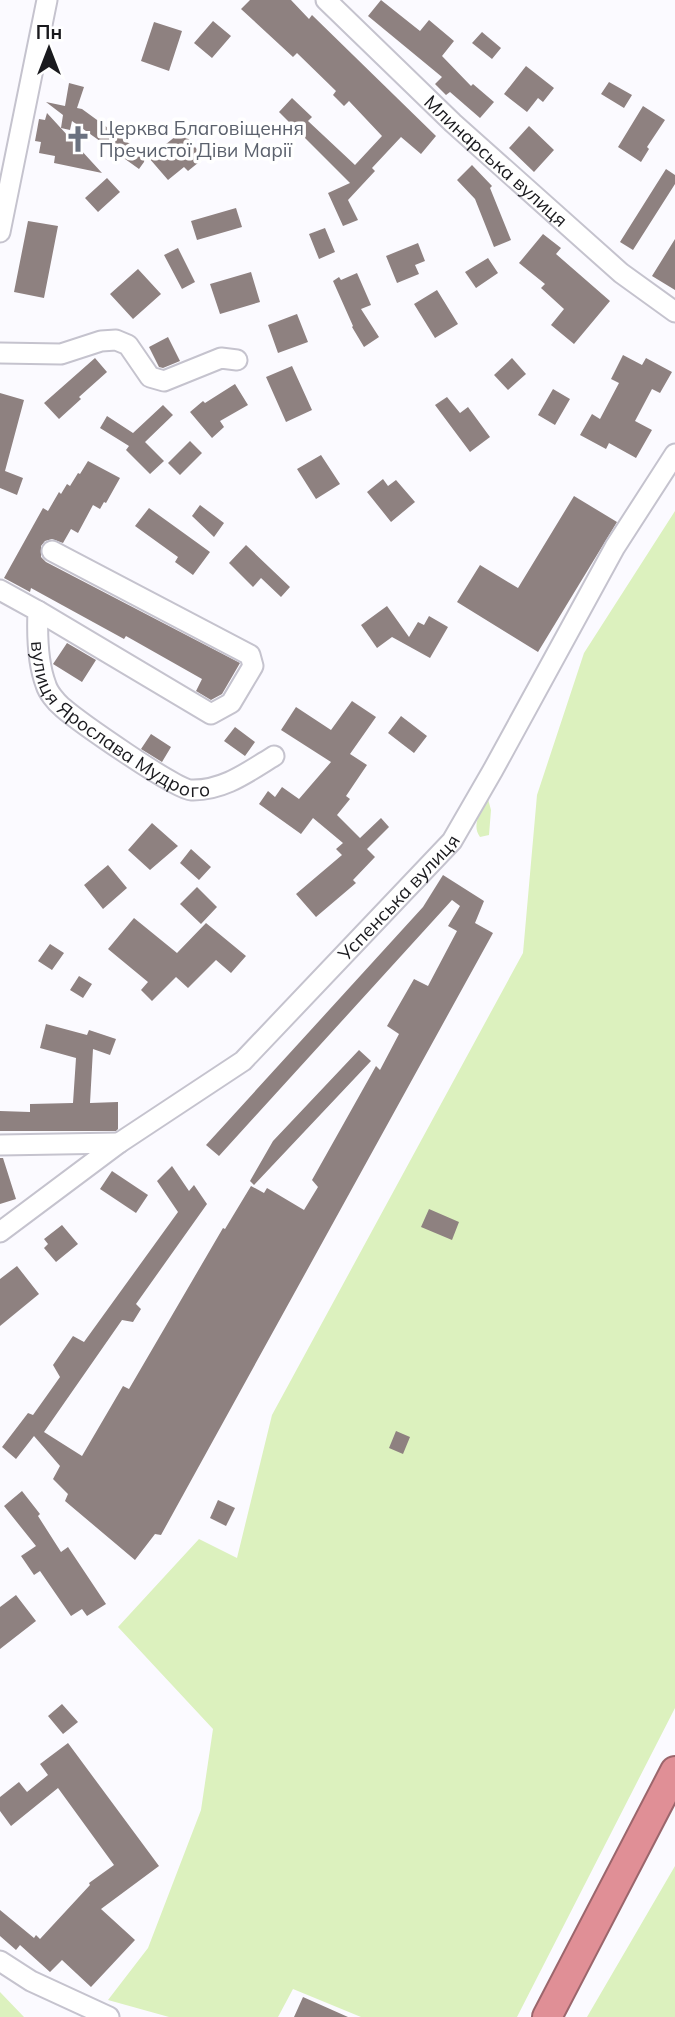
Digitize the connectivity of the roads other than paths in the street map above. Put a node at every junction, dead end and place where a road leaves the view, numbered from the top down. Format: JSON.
{"nodes":[{"id":1,"x":47,"y":0,"type":"edge"},
{"id":2,"x":326,"y":0,"type":"edge"},
{"id":3,"x":0,"y":232,"type":"edge"},
{"id":4,"x":675,"y":312,"type":"edge"},
{"id":5,"x":0,"y":353,"type":"edge"},
{"id":6,"x":237,"y":360,"type":"dead end"},
{"id":7,"x":675,"y":454,"type":"edge"},
{"id":8,"x":52,"y":551,"type":"dead end"},
{"id":9,"x":0,"y":590,"type":"edge"},
{"id":10,"x":38,"y":611,"type":"junction"},
{"id":11,"x":274,"y":756,"type":"dead end"},
{"id":12,"x":118,"y":1143,"type":"junction"},
{"id":13,"x":0,"y":1146,"type":"edge"},
{"id":14,"x":0,"y":1232,"type":"edge"},
{"id":15,"x":675,"y":1771,"type":"edge"},
{"id":16,"x":0,"y":1961,"type":"edge"},
{"id":17,"x":109,"y":2017,"type":"edge"},
{"id":18,"x":547,"y":2017,"type":"edge"}],
"edges":[{"from":1,"to":3,"type":"street"},
{"from":2,"to":4,"type":"street","name":"Млинарська вулиця"},
{"from":5,"to":6,"type":"street"},
{"from":7,"to":12,"type":"street","name":"Успенська вулиця"},
{"from":8,"to":10,"type":"street"},
{"from":9,"to":10,"type":"street","name":"вулиця Ярослава Мудрого"},
{"from":10,"to":11,"type":"street","name":"вулиця Ярослава Мудрого"},
{"from":12,"to":13,"type":"street"},
{"from":12,"to":14,"type":"street","name":"Успенська вулиця"},
{"from":15,"to":18,"type":"highway"},
{"from":16,"to":17,"type":"street"}]}
